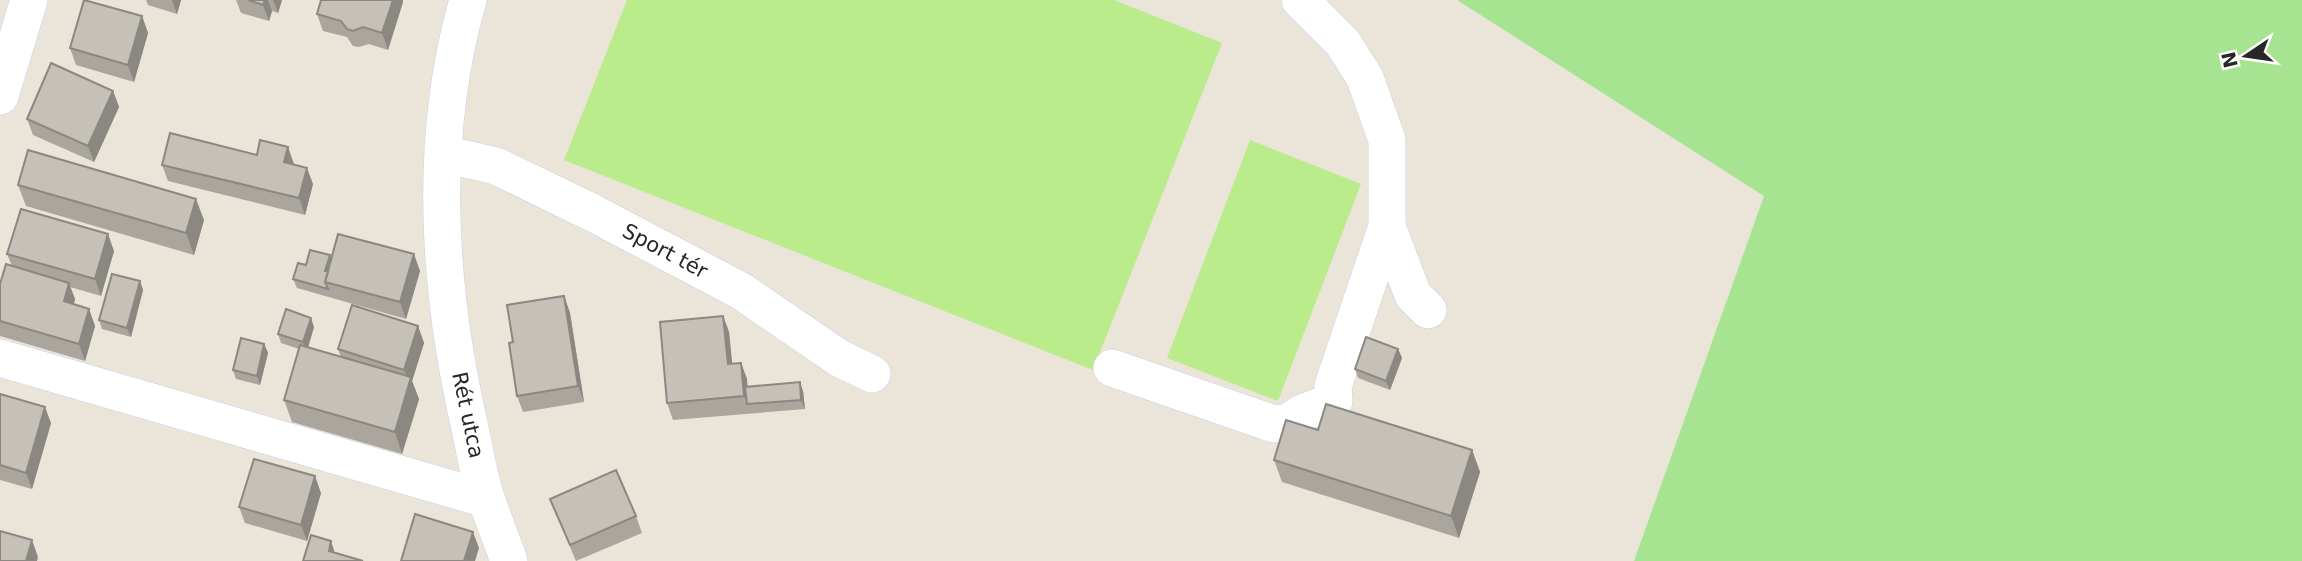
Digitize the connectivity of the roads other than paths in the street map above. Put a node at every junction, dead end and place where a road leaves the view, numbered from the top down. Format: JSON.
{"nodes":[{"id":1,"x":29,"y":0,"type":"edge"},
{"id":2,"x":468,"y":0,"type":"edge"},
{"id":3,"x":1300,"y":0,"type":"edge"},
{"id":4,"x":0,"y":96,"type":"edge"},
{"id":5,"x":444,"y":155,"type":"junction"},
{"id":6,"x":1387,"y":226,"type":"junction"},
{"id":7,"x":1428,"y":310,"type":"dead end"},
{"id":8,"x":0,"y":358,"type":"edge"},
{"id":9,"x":1112,"y":368,"type":"dead end"},
{"id":10,"x":873,"y":374,"type":"dead end"},
{"id":11,"x":486,"y":499,"type":"junction"},
{"id":12,"x":509,"y":561,"type":"edge"}],
"edges":[{"from":1,"to":4,"type":"street"},
{"from":2,"to":5,"type":"street"},
{"from":3,"to":6,"type":"street"},
{"from":5,"to":10,"type":"street","name":"Sport tér"},
{"from":5,"to":11,"type":"street","name":"Rét utca"},
{"from":6,"to":7,"type":"street"},
{"from":6,"to":9,"type":"street"},
{"from":8,"to":11,"type":"street"},
{"from":11,"to":12,"type":"street","name":"Rét utca"}]}
